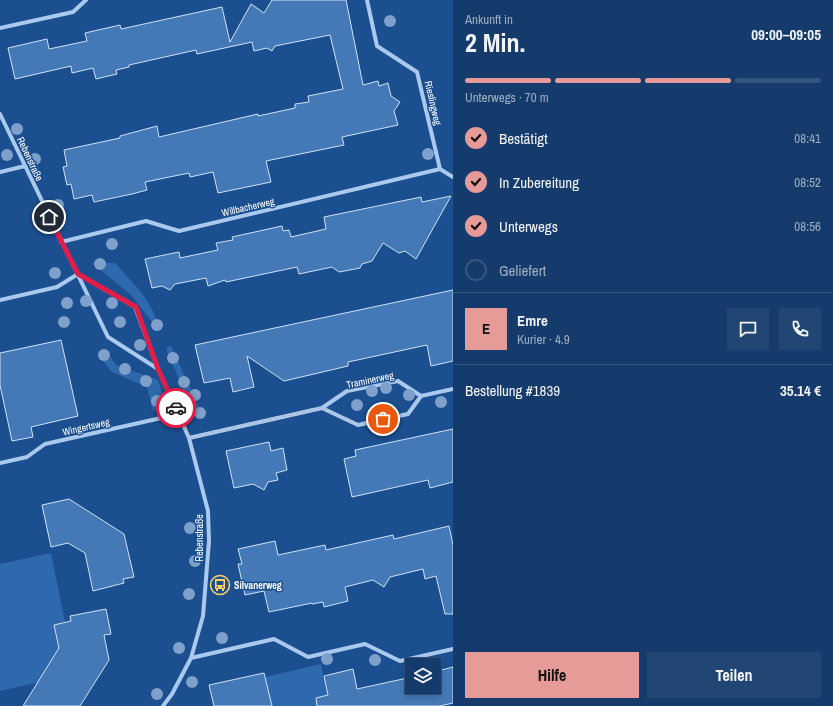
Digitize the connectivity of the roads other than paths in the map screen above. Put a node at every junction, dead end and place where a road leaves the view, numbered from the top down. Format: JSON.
{"nodes":[{"id":1,"x":86,"y":0,"type":"edge"},
{"id":2,"x":367,"y":0,"type":"edge"},
{"id":3,"x":0,"y":28,"type":"edge"},
{"id":4,"x":0,"y":114,"type":"edge"},
{"id":5,"x":25,"y":166,"type":"junction"},
{"id":6,"x":440,"y":169,"type":"junction"},
{"id":7,"x":0,"y":172,"type":"edge"},
{"id":8,"x":453,"y":177,"type":"edge"},
{"id":9,"x":61,"y":242,"type":"junction"},
{"id":10,"x":78,"y":274,"type":"junction"},
{"id":11,"x":0,"y":300,"type":"edge"},
{"id":12,"x":158,"y":369,"type":"junction"},
{"id":13,"x":453,"y":389,"type":"edge"},
{"id":14,"x":422,"y":396,"type":"junction"},
{"id":15,"x":322,"y":408,"type":"junction"},
{"id":16,"x":179,"y":414,"type":"junction"},
{"id":17,"x":189,"y":438,"type":"junction"},
{"id":18,"x":0,"y":463,"type":"edge"},
{"id":19,"x":453,"y":649,"type":"edge"},
{"id":20,"x":191,"y":658,"type":"junction"},
{"id":21,"x":163,"y":706,"type":"edge"}],
"edges":[{"from":1,"to":3,"type":"street"},
{"from":2,"to":6,"type":"street","name":"Rieslingweg"},
{"from":4,"to":5,"type":"street","name":"Rebenstraße"},
{"from":5,"to":7,"type":"street"},
{"from":5,"to":9,"type":"street","name":"Rebenstraße"},
{"from":6,"to":8,"type":"street"},
{"from":6,"to":9,"type":"street","name":"Willbacherweg"},
{"from":9,"to":10,"type":"street","name":"Rebenstraße"},
{"from":10,"to":11,"type":"street"},
{"from":10,"to":12,"type":"street","name":"Rebenstraße"},
{"from":10,"to":12,"type":"street","name":"Rebenstraße"},
{"from":12,"to":16,"type":"street","name":"Rebenstraße"},
{"from":13,"to":14,"type":"street"},
{"from":14,"to":15,"type":"street","name":"Traminerweg"},
{"from":14,"to":15,"type":"street"},
{"from":15,"to":17,"type":"street","name":"Traminerweg"},
{"from":16,"to":17,"type":"street","name":"Rebenstraße"},
{"from":16,"to":18,"type":"street","name":"Wingertsweg"},
{"from":17,"to":20,"type":"street","name":"Rebenstraße"},
{"from":19,"to":20,"type":"street"},
{"from":20,"to":21,"type":"street","name":"Rebenstraße"}]}
